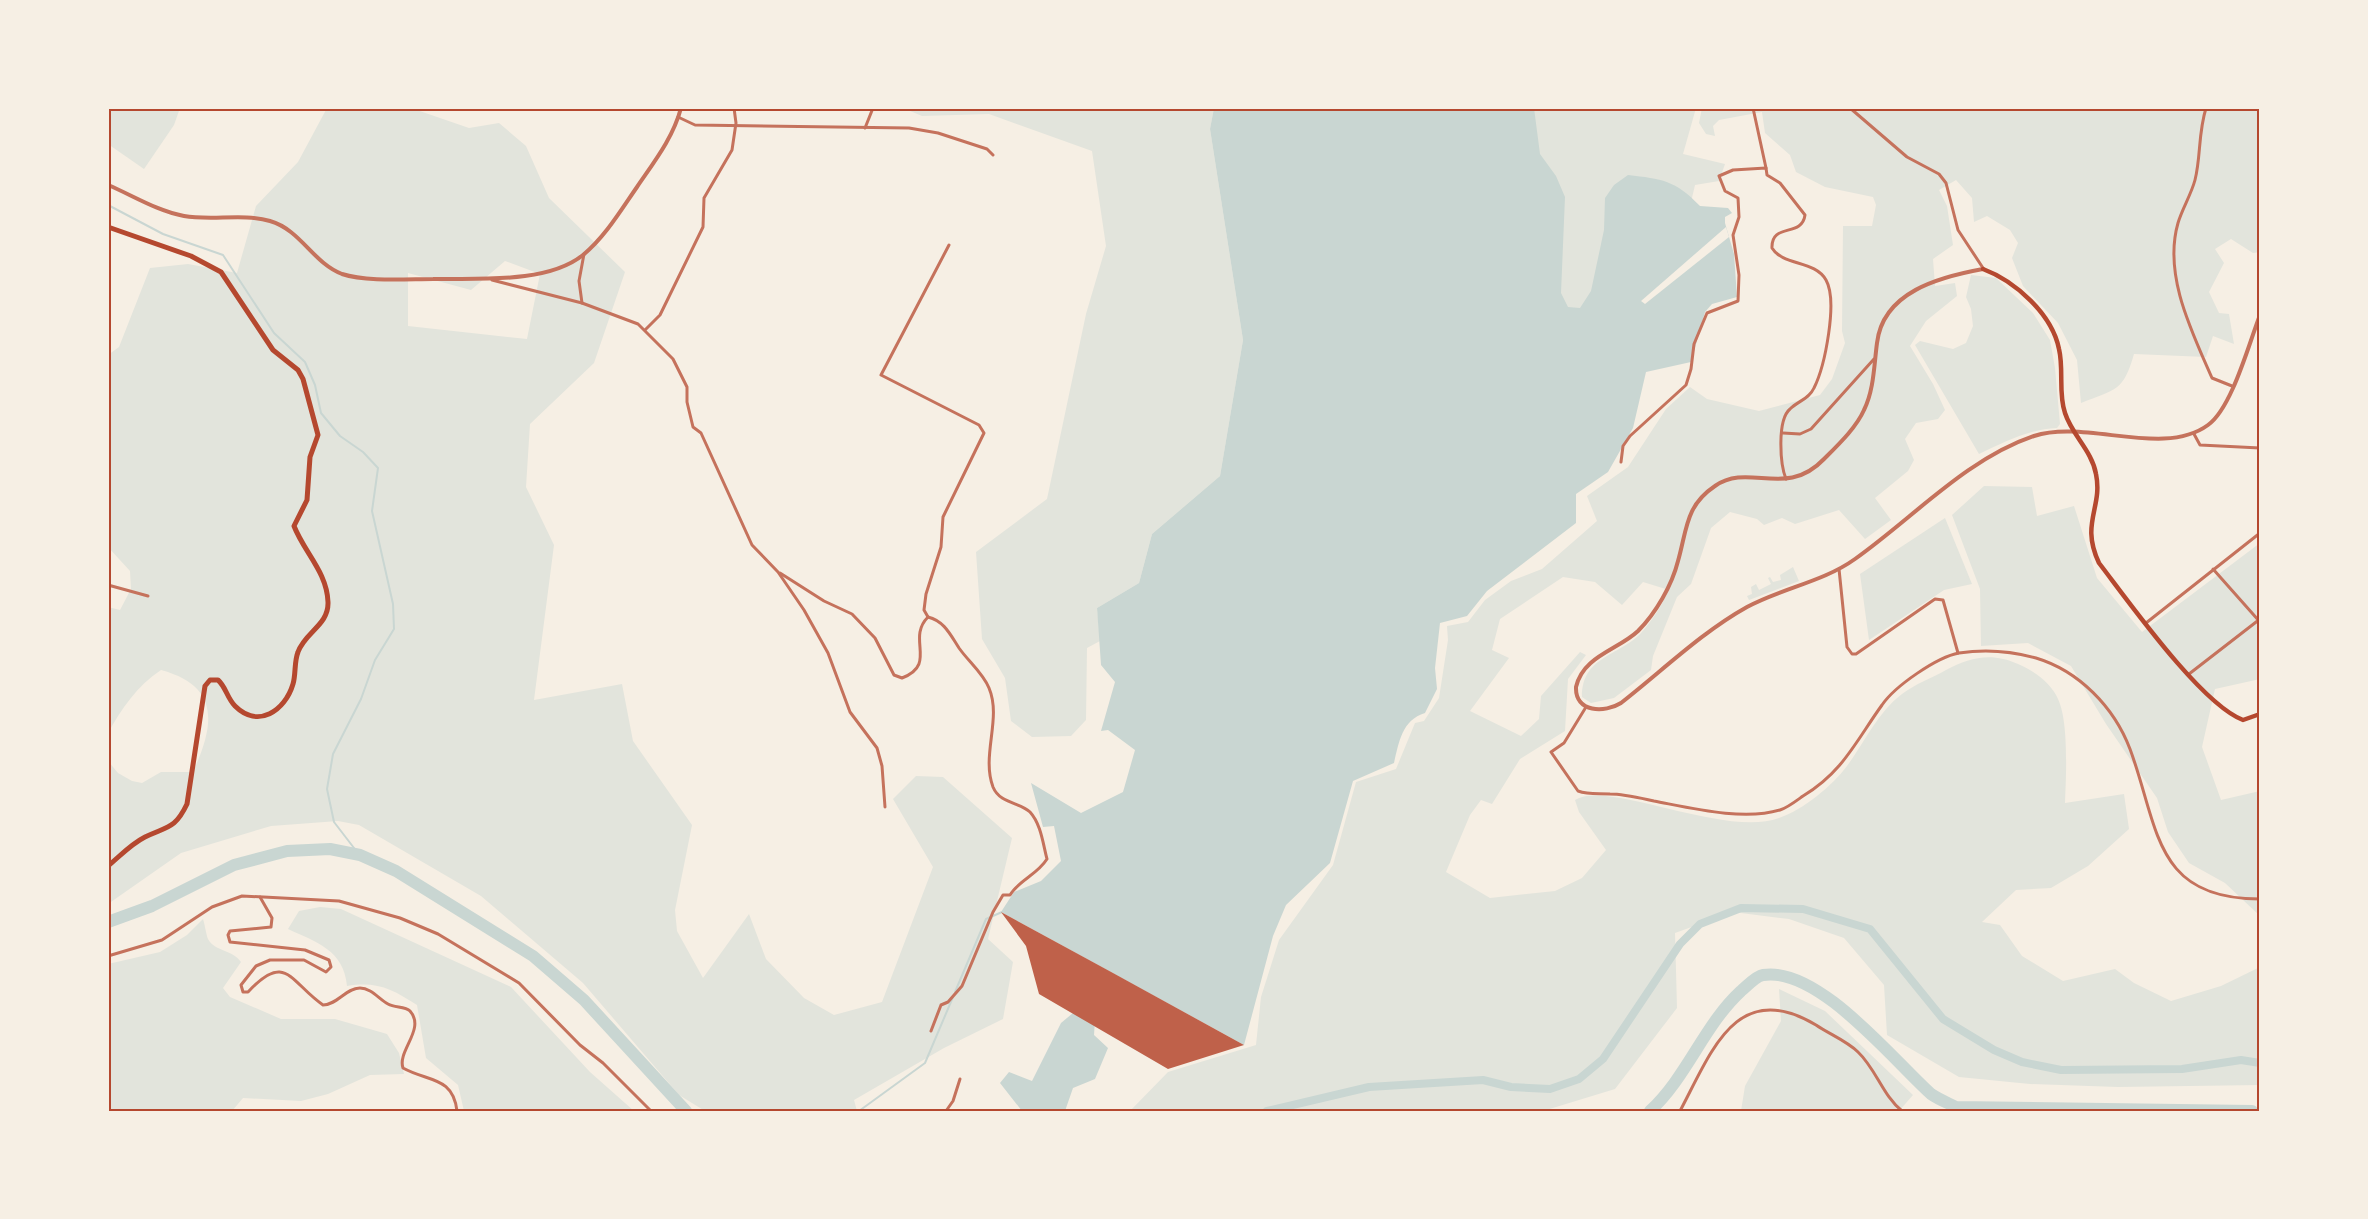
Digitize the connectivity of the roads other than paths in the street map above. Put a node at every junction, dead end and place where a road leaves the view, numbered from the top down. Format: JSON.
{"nodes":[{"id":1,"x":681,"y":108,"type":"edge"},
{"id":2,"x":734,"y":108,"type":"edge"},
{"id":3,"x":873,"y":108,"type":"edge"},
{"id":4,"x":1753,"y":108,"type":"edge"},
{"id":5,"x":1850,"y":108,"type":"edge"},
{"id":6,"x":2206,"y":108,"type":"edge"},
{"id":7,"x":678,"y":117,"type":"junction"},
{"id":8,"x":736,"y":123,"type":"junction"},
{"id":9,"x":865,"y":128,"type":"junction"},
{"id":10,"x":993,"y":155,"type":"dead end"},
{"id":11,"x":1766,"y":168,"type":"junction"},
{"id":12,"x":108,"y":185,"type":"edge"},
{"id":13,"x":108,"y":227,"type":"edge"},
{"id":14,"x":949,"y":245,"type":"dead end"},
{"id":15,"x":584,"y":254,"type":"junction"},
{"id":16,"x":1983,"y":269,"type":"junction"},
{"id":17,"x":482,"y":277,"type":"junction"},
{"id":18,"x":582,"y":303,"type":"junction"},
{"id":19,"x":2260,"y":315,"type":"edge"},
{"id":20,"x":645,"y":330,"type":"junction"},
{"id":21,"x":1875,"y":358,"type":"junction"},
{"id":22,"x":2232,"y":386,"type":"junction"},
{"id":23,"x":2072,"y":432,"type":"junction"},
{"id":24,"x":1782,"y":433,"type":"junction"},
{"id":25,"x":2194,"y":434,"type":"junction"},
{"id":26,"x":2260,"y":448,"type":"edge"},
{"id":27,"x":1621,"y":462,"type":"dead end"},
{"id":28,"x":1786,"y":479,"type":"junction"},
{"id":29,"x":2260,"y":533,"type":"edge"},
{"id":30,"x":1839,"y":569,"type":"junction"},
{"id":31,"x":2213,"y":569,"type":"junction"},
{"id":32,"x":778,"y":572,"type":"junction"},
{"id":33,"x":108,"y":585,"type":"edge"},
{"id":34,"x":148,"y":596,"type":"dead end"},
{"id":35,"x":928,"y":617,"type":"junction"},
{"id":36,"x":2259,"y":620,"type":"edge"},
{"id":37,"x":2146,"y":623,"type":"junction"},
{"id":38,"x":1958,"y":653,"type":"junction"},
{"id":39,"x":2188,"y":674,"type":"junction"},
{"id":40,"x":1586,"y":706,"type":"junction"},
{"id":41,"x":2260,"y":714,"type":"edge"},
{"id":42,"x":885,"y":807,"type":"dead end"},
{"id":43,"x":108,"y":866,"type":"edge"},
{"id":44,"x":260,"y":897,"type":"junction"},
{"id":45,"x":2260,"y":898,"type":"edge"},
{"id":46,"x":108,"y":956,"type":"edge"},
{"id":47,"x":932,"y":1031,"type":"dead end"},
{"id":48,"x":960,"y":1079,"type":"dead end"},
{"id":49,"x":457,"y":1111,"type":"edge"},
{"id":50,"x":651,"y":1111,"type":"edge"},
{"id":51,"x":946,"y":1111,"type":"edge"},
{"id":52,"x":1680,"y":1111,"type":"edge"},
{"id":53,"x":1902,"y":1111,"type":"edge"}],
"edges":[{"from":1,"to":7,"type":"street"},
{"from":2,"to":8,"type":"street"},
{"from":3,"to":9,"type":"street"},
{"from":4,"to":11,"type":"street"},
{"from":5,"to":16,"type":"street"},
{"from":6,"to":22,"type":"street"},
{"from":7,"to":8,"type":"street"},
{"from":7,"to":15,"type":"street"},
{"from":8,"to":9,"type":"street"},
{"from":8,"to":20,"type":"street"},
{"from":9,"to":10,"type":"street"},
{"from":11,"to":24,"type":"street"},
{"from":11,"to":27,"type":"street"},
{"from":12,"to":17,"type":"street"},
{"from":13,"to":43,"type":"main road"},
{"from":14,"to":35,"type":"street"},
{"from":15,"to":17,"type":"street"},
{"from":15,"to":18,"type":"street"},
{"from":16,"to":21,"type":"street"},
{"from":16,"to":23,"type":"main road"},
{"from":17,"to":18,"type":"street"},
{"from":18,"to":20,"type":"street"},
{"from":19,"to":22,"type":"street"},
{"from":20,"to":32,"type":"street"},
{"from":21,"to":24,"type":"street"},
{"from":21,"to":28,"type":"street"},
{"from":22,"to":25,"type":"street"},
{"from":23,"to":25,"type":"street"},
{"from":23,"to":30,"type":"street"},
{"from":23,"to":37,"type":"main road"},
{"from":24,"to":28,"type":"street"},
{"from":25,"to":26,"type":"street"},
{"from":28,"to":40,"type":"street"},
{"from":29,"to":31,"type":"street"},
{"from":30,"to":38,"type":"street"},
{"from":30,"to":40,"type":"street"},
{"from":31,"to":36,"type":"street"},
{"from":31,"to":37,"type":"street"},
{"from":32,"to":35,"type":"street"},
{"from":32,"to":42,"type":"street"},
{"from":33,"to":34,"type":"street"},
{"from":35,"to":47,"type":"street"},
{"from":36,"to":39,"type":"street"},
{"from":37,"to":39,"type":"main road"},
{"from":38,"to":40,"type":"street"},
{"from":38,"to":45,"type":"street"},
{"from":39,"to":41,"type":"main road"},
{"from":44,"to":46,"type":"street"},
{"from":44,"to":49,"type":"street"},
{"from":44,"to":50,"type":"street"},
{"from":48,"to":51,"type":"street"},
{"from":52,"to":53,"type":"street"}]}
